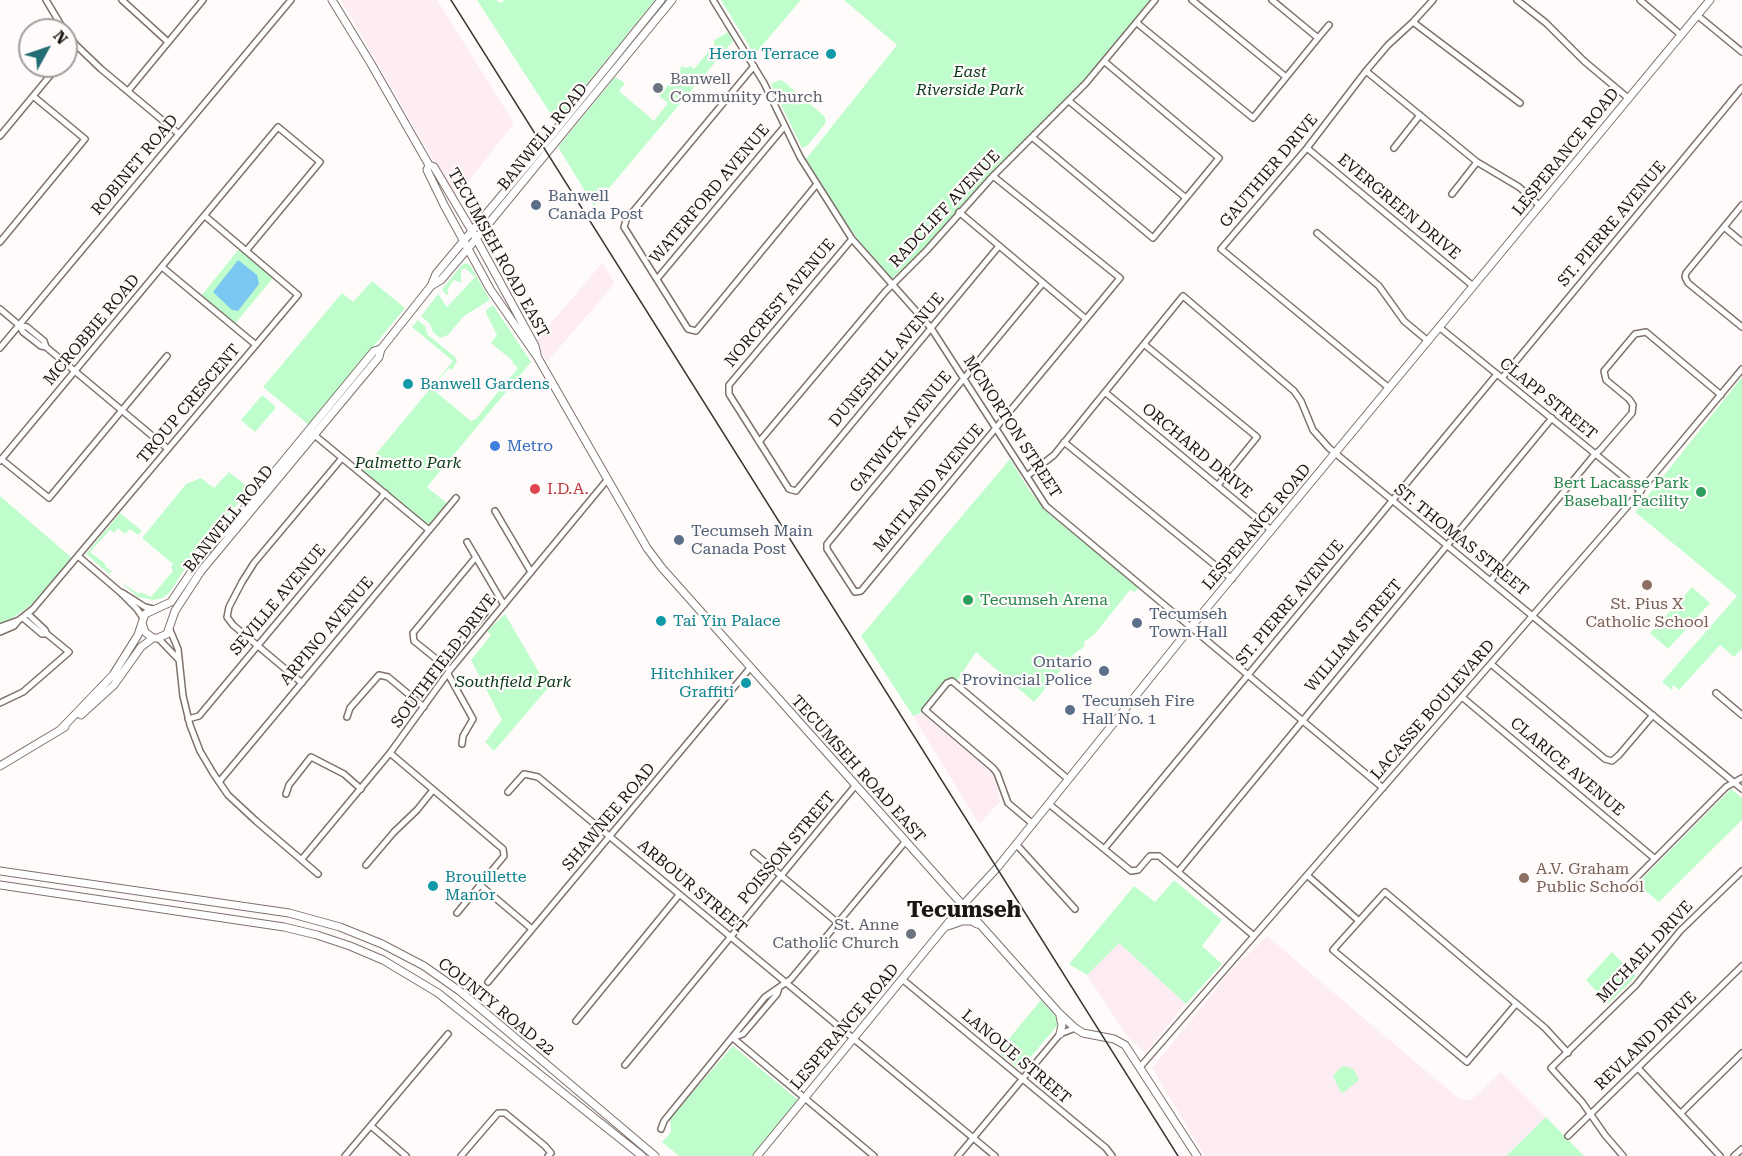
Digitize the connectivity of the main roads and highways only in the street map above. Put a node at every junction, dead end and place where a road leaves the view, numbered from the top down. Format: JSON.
{"nodes":[{"id":1,"x":332,"y":0,"type":"edge"},
{"id":2,"x":662,"y":0,"type":"edge"},
{"id":3,"x":672,"y":0,"type":"edge"},
{"id":4,"x":1710,"y":0,"type":"edge"},
{"id":5,"x":429,"y":165,"type":"junction"},
{"id":6,"x":472,"y":231,"type":"junction"},
{"id":7,"x":477,"y":239,"type":"junction"},
{"id":8,"x":464,"y":240,"type":"junction"},
{"id":9,"x":468,"y":249,"type":"junction"},
{"id":10,"x":431,"y":286,"type":"junction"},
{"id":11,"x":538,"y":358,"type":"junction"},
{"id":12,"x":312,"y":433,"type":"junction"},
{"id":13,"x":156,"y":609,"type":"junction"},
{"id":14,"x":142,"y":621,"type":"junction"},
{"id":15,"x":171,"y":628,"type":"junction"},
{"id":16,"x":156,"y":638,"type":"junction"},
{"id":17,"x":61,"y":729,"type":"junction"},
{"id":18,"x":0,"y":766,"type":"edge"},
{"id":19,"x":0,"y":871,"type":"edge"},
{"id":20,"x":0,"y":885,"type":"edge"},
{"id":21,"x":962,"y":906,"type":"junction"},
{"id":22,"x":982,"y":928,"type":"junction"},
{"id":23,"x":944,"y":929,"type":"junction"},
{"id":24,"x":1059,"y":1014,"type":"junction"},
{"id":25,"x":1060,"y":1034,"type":"road end"},
{"id":26,"x":642,"y":1156,"type":"edge"},
{"id":27,"x":655,"y":1156,"type":"edge"},
{"id":28,"x":758,"y":1156,"type":"edge"},
{"id":29,"x":1197,"y":1156,"type":"edge"}],
"edges":[{"from":1,"to":5,"type":"main road","name":"TECUMSEH ROAD EAST"},
{"from":2,"to":6,"type":"main road","name":"BANWELL ROAD"},
{"from":3,"to":7,"type":"main road","name":"BANWELL ROAD"},
{"from":4,"to":21,"type":"main road","name":"LESPERANCE ROAD"},
{"from":5,"to":6,"type":"main road","name":"TECUMSEH ROAD EAST"},
{"from":5,"to":8,"type":"main road","name":"TECUMSEH ROAD EAST"},
{"from":6,"to":7,"type":"main road","name":"TECUMSEH ROAD EAST"},
{"from":6,"to":8,"type":"main road","name":"BANWELL ROAD"},
{"from":7,"to":9,"type":"main road","name":"BANWELL ROAD"},
{"from":7,"to":11,"type":"main road","name":"TECUMSEH ROAD EAST"},
{"from":8,"to":9,"type":"main road","name":"TECUMSEH ROAD EAST"},
{"from":8,"to":10,"type":"main road","name":"BANWELL ROAD"},
{"from":9,"to":10,"type":"main road","name":"BANWELL ROAD"},
{"from":9,"to":11,"type":"main road","name":"TECUMSEH ROAD EAST"},
{"from":10,"to":12,"type":"main road","name":"BANWELL ROAD"},
{"from":11,"to":21,"type":"main road","name":"TECUMSEH ROAD EAST"},
{"from":12,"to":13,"type":"main road","name":"BANWELL ROAD"},
{"from":12,"to":15,"type":"main road","name":"BANWELL ROAD"},
{"from":13,"to":14,"type":"main road"},
{"from":13,"to":15,"type":"main road"},
{"from":14,"to":16,"type":"main road"},
{"from":14,"to":17,"type":"main road"},
{"from":15,"to":16,"type":"main road"},
{"from":16,"to":17,"type":"main road"},
{"from":17,"to":18,"type":"main road"},
{"from":19,"to":27,"type":"main road","name":"COUNTY ROAD 22"},
{"from":20,"to":26,"type":"main road","name":"COUNTY ROAD 22"},
{"from":21,"to":22,"type":"main road","name":"TECUMSEH ROAD EAST"},
{"from":21,"to":23,"type":"main road","name":"LESPERANCE ROAD"},
{"from":22,"to":23,"type":"main road"},
{"from":22,"to":24,"type":"main road","name":"TECUMSEH ROAD EAST"},
{"from":23,"to":28,"type":"main road","name":"LESPERANCE ROAD"},
{"from":24,"to":25,"type":"main road"},
{"from":24,"to":29,"type":"main road","name":"TECUMSEH ROAD EAST"}]}
